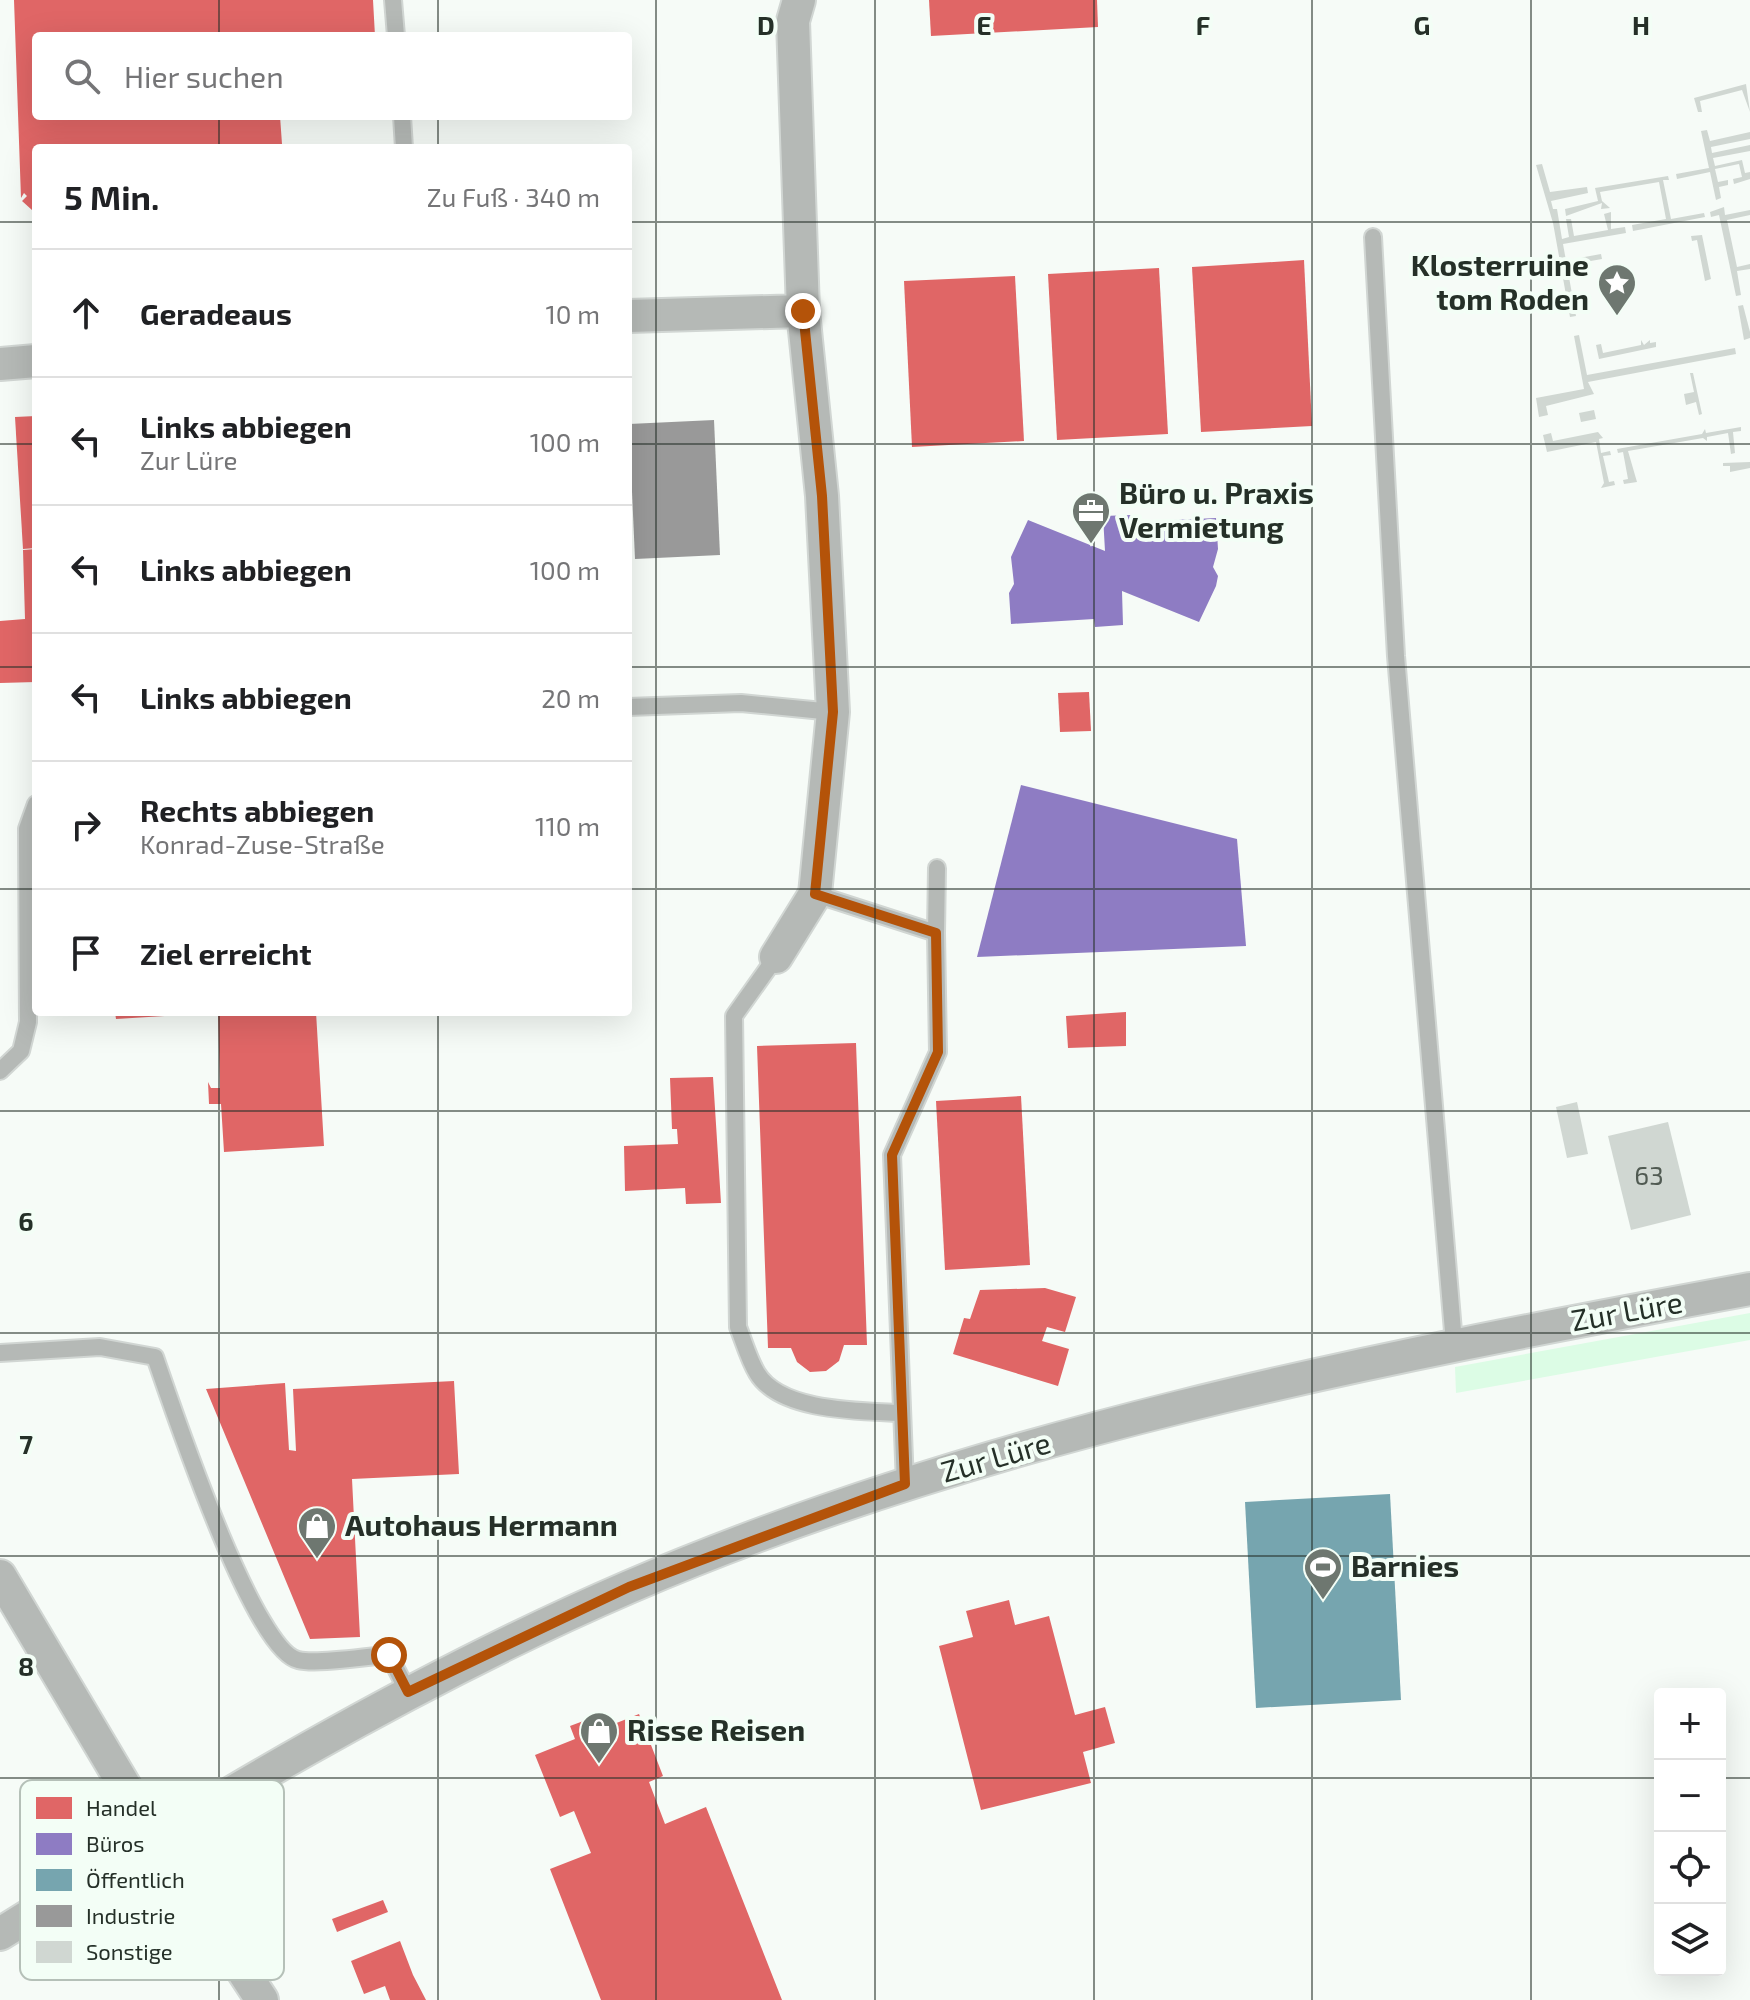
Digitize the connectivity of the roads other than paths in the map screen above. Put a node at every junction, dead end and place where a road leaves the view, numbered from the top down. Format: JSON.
{"nodes":[{"id":1,"x":393,"y":0,"type":"edge"},
{"id":2,"x":799,"y":0,"type":"edge"},
{"id":3,"x":396,"y":32,"type":"edge"},
{"id":4,"x":402,"y":120,"type":"edge"},
{"id":5,"x":404,"y":144,"type":"edge"},
{"id":6,"x":1373,"y":237,"type":"dead end"},
{"id":7,"x":803,"y":311,"type":"junction"},
{"id":8,"x":632,"y":316,"type":"edge"},
{"id":9,"x":32,"y":361,"type":"edge"},
{"id":10,"x":0,"y":364,"type":"edge"},
{"id":11,"x":632,"y":707,"type":"edge"},
{"id":12,"x":833,"y":712,"type":"junction"},
{"id":13,"x":32,"y":815,"type":"edge"},
{"id":14,"x":937,"y":868,"type":"dead end"},
{"id":15,"x":815,"y":894,"type":"junction"},
{"id":16,"x":936,"y":933,"type":"junction"},
{"id":17,"x":776,"y":957,"type":"joint"},
{"id":18,"x":0,"y":1071,"type":"edge"},
{"id":19,"x":1750,"y":1289,"type":"edge"},
{"id":20,"x":1454,"y":1343,"type":"junction"},
{"id":21,"x":0,"y":1353,"type":"edge"},
{"id":22,"x":901,"y":1413,"type":"junction"},
{"id":23,"x":905,"y":1484,"type":"junction"},
{"id":24,"x":0,"y":1576,"type":"edge"},
{"id":25,"x":408,"y":1692,"type":"junction"},
{"id":26,"x":121,"y":1780,"type":"edge"},
{"id":27,"x":254,"y":1780,"type":"edge"},
{"id":28,"x":20,"y":1921,"type":"edge"},
{"id":29,"x":0,"y":1934,"type":"edge"},
{"id":30,"x":249,"y":1980,"type":"edge"},
{"id":31,"x":262,"y":2000,"type":"edge"}],
"edges":[{"from":1,"to":3,"type":"lane"},
{"from":2,"to":7,"type":"street"},
{"from":4,"to":5,"type":"lane"},
{"from":6,"to":20,"type":"lane"},
{"from":7,"to":8,"type":"street"},
{"from":7,"to":12,"type":"street"},
{"from":9,"to":10,"type":"street"},
{"from":11,"to":12,"type":"lane"},
{"from":12,"to":15,"type":"street"},
{"from":13,"to":18,"type":"lane"},
{"from":14,"to":16,"type":"lane"},
{"from":15,"to":16,"type":"lane"},
{"from":15,"to":17,"type":"street"},
{"from":16,"to":22,"type":"lane"},
{"from":17,"to":22,"type":"lane"},
{"from":19,"to":20,"type":"street","name":"Zur Lüre"},
{"from":20,"to":23,"type":"street","name":"Zur Lüre"},
{"from":21,"to":25,"type":"lane"},
{"from":22,"to":23,"type":"lane"},
{"from":23,"to":25,"type":"street","name":"Zur Lüre"},
{"from":24,"to":26,"type":"street"},
{"from":25,"to":27,"type":"street","name":"Zur Lüre"},
{"from":28,"to":29,"type":"street","name":"Zur Lüre"},
{"from":30,"to":31,"type":"street"}]}
